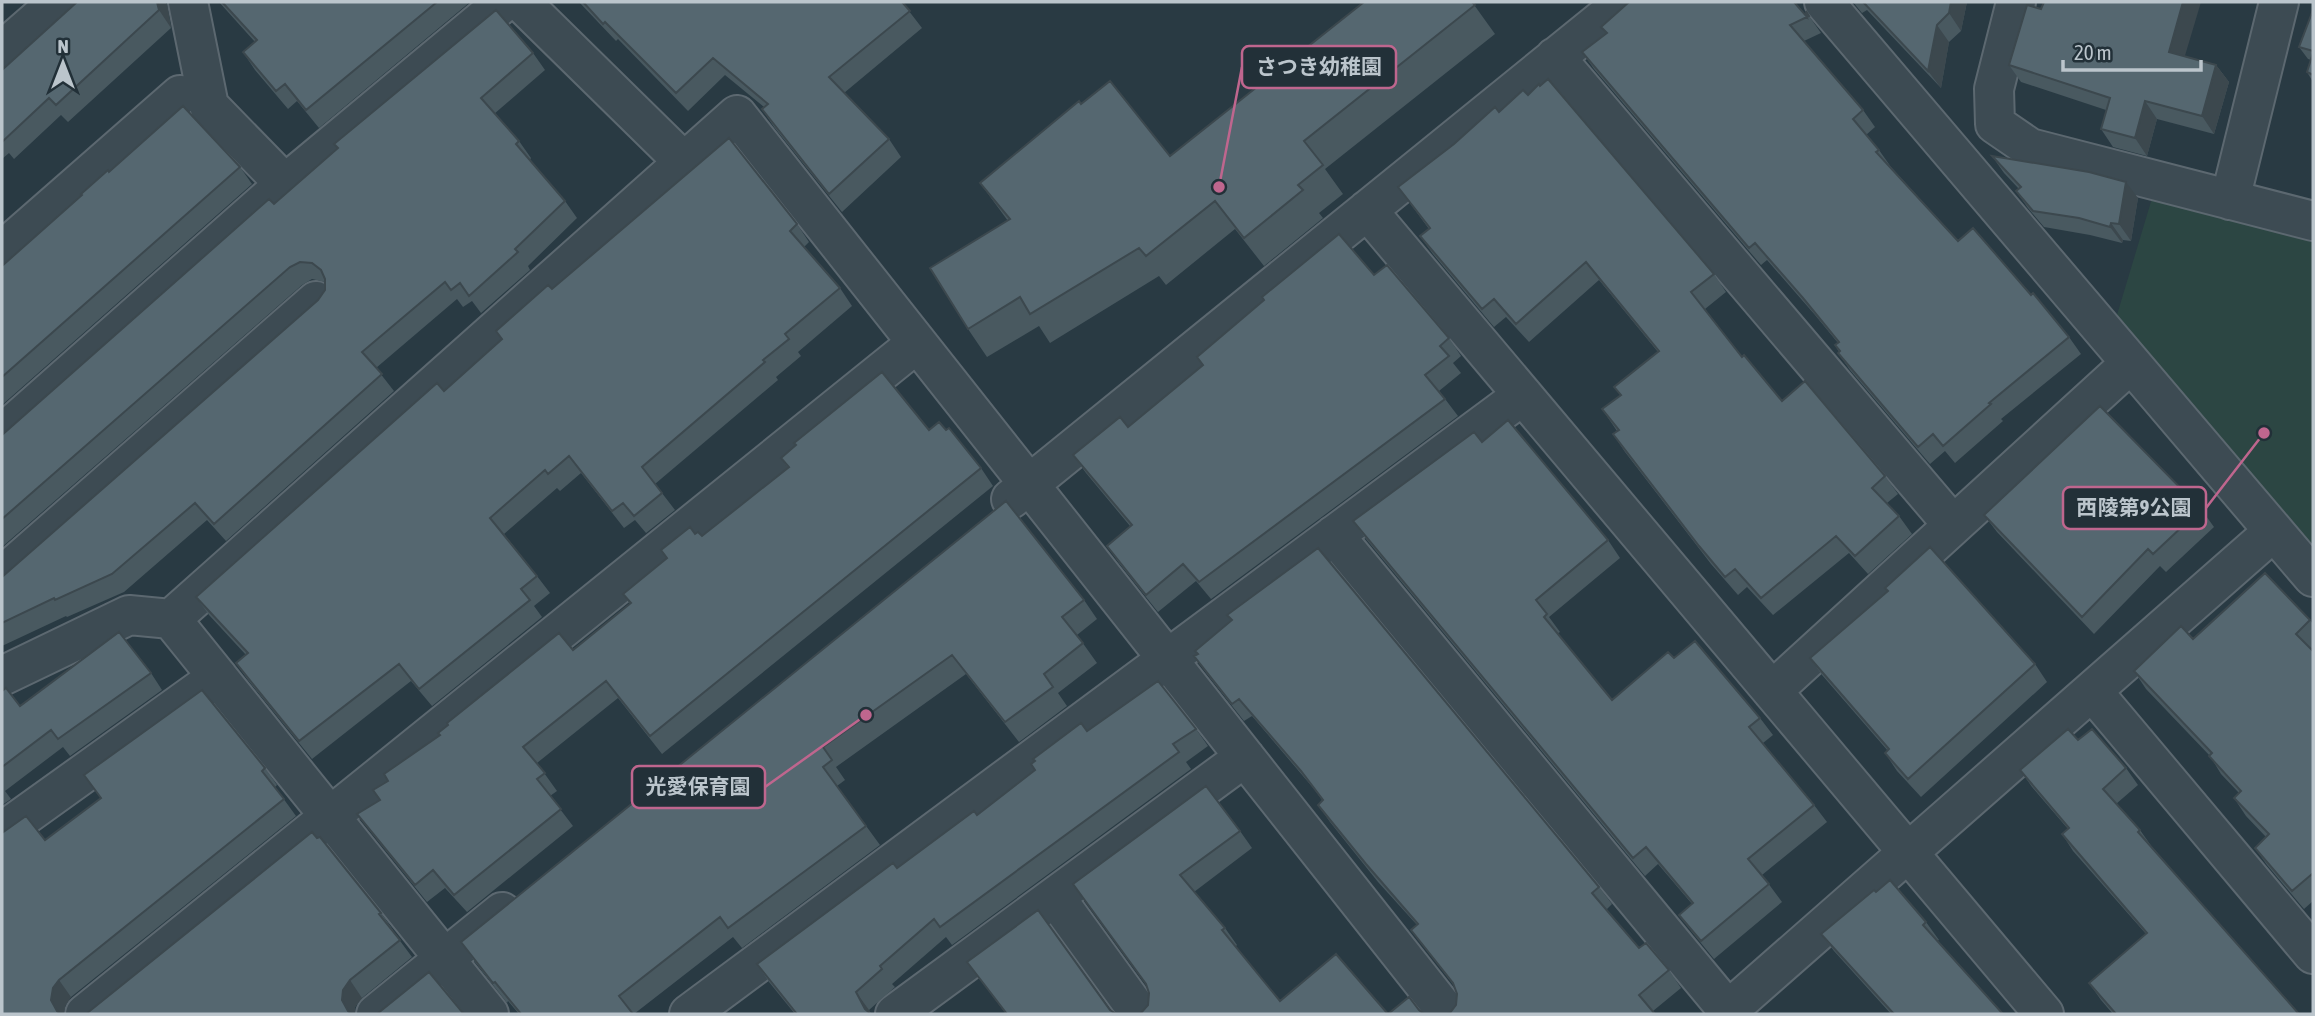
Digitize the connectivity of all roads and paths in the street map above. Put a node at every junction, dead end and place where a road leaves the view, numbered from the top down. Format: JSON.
{"nodes":[{"id":1,"x":58,"y":2,"type":"edge"},
{"id":2,"x":188,"y":2,"type":"edge"},
{"id":3,"x":504,"y":2,"type":"edge"},
{"id":4,"x":521,"y":2,"type":"edge"},
{"id":5,"x":1623,"y":2,"type":"edge"},
{"id":6,"x":1824,"y":2,"type":"edge"},
{"id":7,"x":2016,"y":2,"type":"edge"},
{"id":8,"x":2279,"y":2,"type":"edge"},
{"id":9,"x":2,"y":51,"type":"edge"},
{"id":10,"x":1555,"y":57,"type":"junction"},
{"id":11,"x":180,"y":95,"type":"dead end"},
{"id":12,"x":684,"y":162,"type":"junction"},
{"id":13,"x":285,"y":184,"type":"junction"},
{"id":14,"x":2230,"y":200,"type":"junction"},
{"id":15,"x":1367,"y":210,"type":"junction"},
{"id":16,"x":2313,"y":221,"type":"edge"},
{"id":17,"x":2,"y":251,"type":"edge"},
{"id":18,"x":316,"y":301,"type":"edge"},
{"id":19,"x":918,"y":343,"type":"junction"},
{"id":20,"x":2131,"y":363,"type":"junction"},
{"id":21,"x":1523,"y":396,"type":"junction"},
{"id":22,"x":2,"y":434,"type":"edge"},
{"id":23,"x":1029,"y":484,"type":"junction"},
{"id":24,"x":986,"y":519,"type":"edge"},
{"id":25,"x":1953,"y":525,"type":"junction"},
{"id":26,"x":2274,"y":531,"type":"junction"},
{"id":27,"x":1334,"y":535,"type":"junction"},
{"id":28,"x":2,"y":576,"type":"edge"},
{"id":29,"x":2313,"y":577,"type":"edge"},
{"id":30,"x":171,"y":619,"type":"junction"},
{"id":31,"x":1167,"y":659,"type":"junction"},
{"id":32,"x":2,"y":676,"type":"edge"},
{"id":33,"x":218,"y":677,"type":"junction"},
{"id":34,"x":1772,"y":691,"type":"junction"},
{"id":35,"x":2092,"y":691,"type":"junction"},
{"id":36,"x":1245,"y":757,"type":"junction"},
{"id":37,"x":330,"y":817,"type":"junction"},
{"id":38,"x":2,"y":832,"type":"edge"},
{"id":39,"x":1908,"y":853,"type":"junction"},
{"id":40,"x":531,"y":889,"type":"edge"},
{"id":41,"x":1055,"y":897,"type":"junction"},
{"id":42,"x":2313,"y":954,"type":"edge"},
{"id":43,"x":444,"y":959,"type":"junction"},
{"id":44,"x":1727,"y":1013,"type":"edge"},
{"id":45,"x":85,"y":1014,"type":"edge"},
{"id":46,"x":376,"y":1014,"type":"edge"},
{"id":47,"x":489,"y":1014,"type":"edge"},
{"id":48,"x":689,"y":1014,"type":"edge"},
{"id":49,"x":895,"y":1014,"type":"edge"},
{"id":50,"x":1140,"y":1014,"type":"edge"},
{"id":51,"x":1448,"y":1014,"type":"edge"},
{"id":52,"x":2044,"y":1014,"type":"edge"}],
"edges":[{"from":1,"to":9,"type":"street"},
{"from":2,"to":13,"type":"street"},
{"from":3,"to":13,"type":"street"},
{"from":4,"to":12,"type":"street"},
{"from":5,"to":10,"type":"street"},
{"from":6,"to":20,"type":"street"},
{"from":7,"to":14,"type":"street"},
{"from":8,"to":14,"type":"street"},
{"from":10,"to":15,"type":"street"},
{"from":10,"to":25,"type":"street"},
{"from":11,"to":17,"type":"street"},
{"from":12,"to":19,"type":"street"},
{"from":12,"to":30,"type":"street"},
{"from":13,"to":22,"type":"street"},
{"from":14,"to":16,"type":"street"},
{"from":15,"to":21,"type":"street"},
{"from":15,"to":23,"type":"street"},
{"from":18,"to":28,"type":"street"},
{"from":19,"to":23,"type":"street"},
{"from":19,"to":37,"type":"street"},
{"from":20,"to":25,"type":"street"},
{"from":20,"to":26,"type":"street"},
{"from":21,"to":27,"type":"street"},
{"from":21,"to":34,"type":"street"},
{"from":23,"to":24,"type":"street"},
{"from":23,"to":31,"type":"street"},
{"from":25,"to":34,"type":"street"},
{"from":26,"to":29,"type":"street"},
{"from":26,"to":35,"type":"street"},
{"from":27,"to":31,"type":"street"},
{"from":27,"to":44,"type":"street"},
{"from":30,"to":32,"type":"street"},
{"from":30,"to":33,"type":"street"},
{"from":31,"to":36,"type":"street"},
{"from":31,"to":48,"type":"street"},
{"from":33,"to":37,"type":"street"},
{"from":33,"to":38,"type":"street"},
{"from":34,"to":39,"type":"street"},
{"from":35,"to":39,"type":"street"},
{"from":35,"to":42,"type":"street"},
{"from":36,"to":41,"type":"street"},
{"from":36,"to":51,"type":"street"},
{"from":37,"to":43,"type":"street"},
{"from":37,"to":45,"type":"street"},
{"from":39,"to":44,"type":"street"},
{"from":39,"to":52,"type":"street"},
{"from":40,"to":43,"type":"street"},
{"from":41,"to":49,"type":"street"},
{"from":41,"to":50,"type":"street"},
{"from":43,"to":46,"type":"street"},
{"from":43,"to":47,"type":"street"}]}
